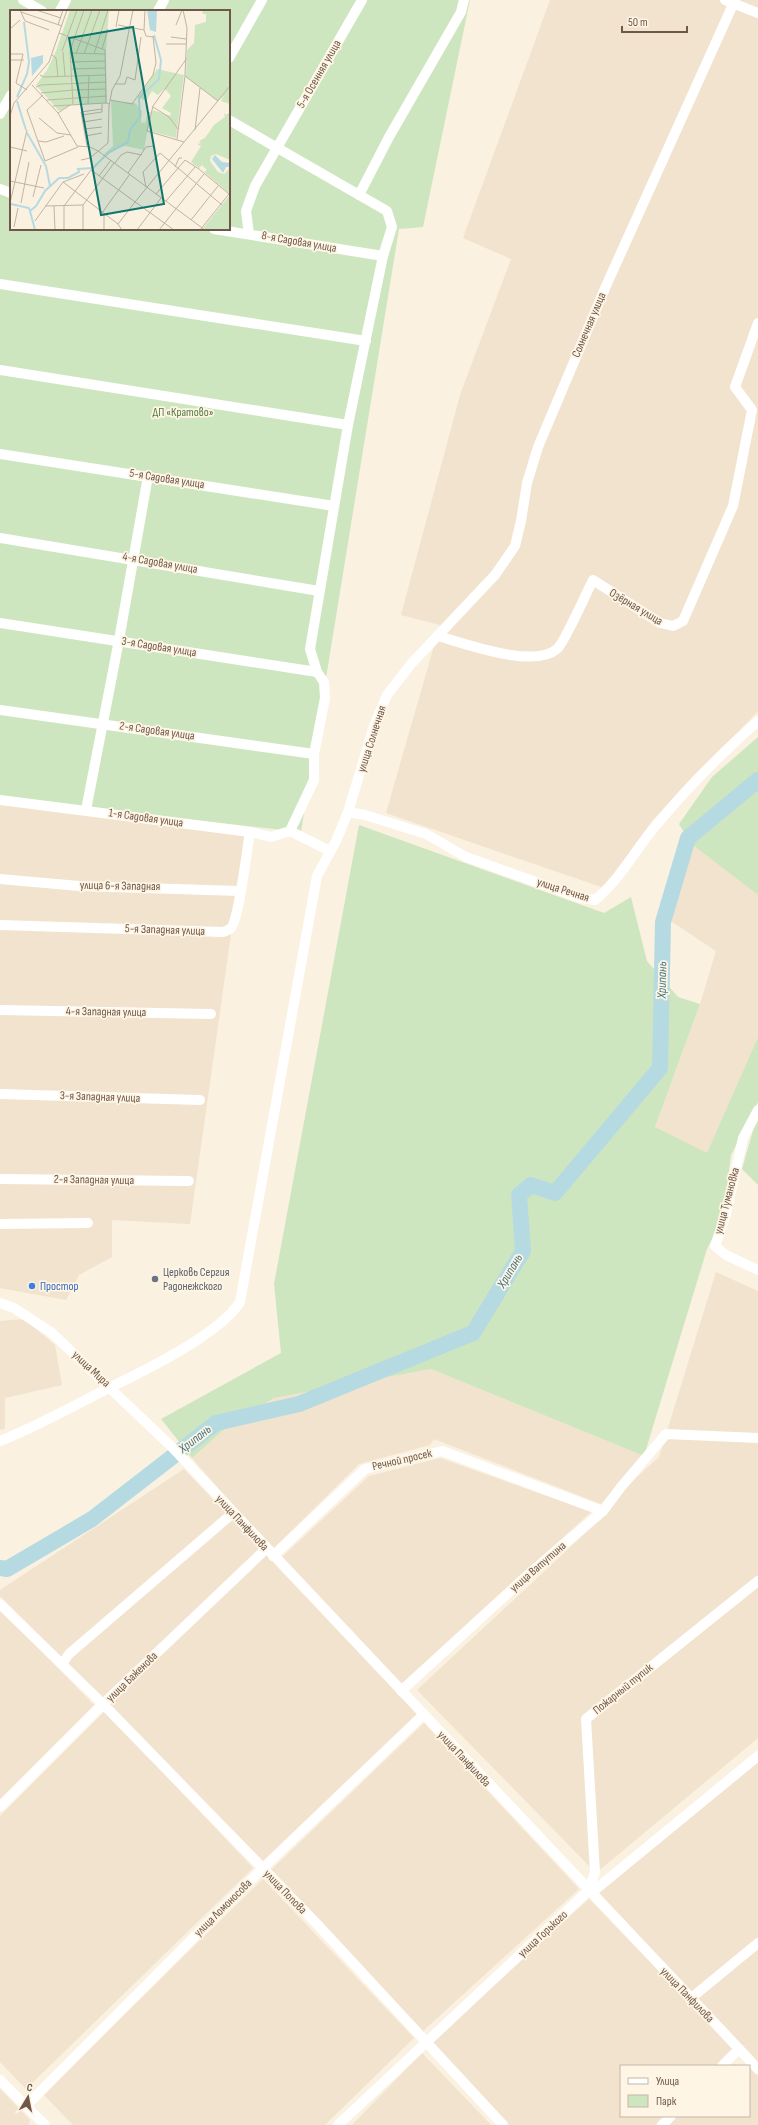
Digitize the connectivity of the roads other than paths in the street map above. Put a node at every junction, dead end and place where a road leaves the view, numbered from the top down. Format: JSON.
{"nodes":[{"id":1,"x":23,"y":0,"type":"edge"},
{"id":2,"x":66,"y":0,"type":"edge"},
{"id":3,"x":164,"y":0,"type":"edge"},
{"id":4,"x":262,"y":0,"type":"edge"},
{"id":5,"x":362,"y":0,"type":"edge"},
{"id":6,"x":464,"y":0,"type":"edge"},
{"id":7,"x":732,"y":1,"type":"edge"},
{"id":8,"x":40,"y":10,"type":"edge"},
{"id":9,"x":61,"y":10,"type":"edge"},
{"id":10,"x":159,"y":10,"type":"edge"},
{"id":11,"x":758,"y":13,"type":"edge"},
{"id":12,"x":230,"y":56,"type":"edge"},
{"id":13,"x":10,"y":97,"type":"edge"},
{"id":14,"x":0,"y":114,"type":"edge"},
{"id":15,"x":230,"y":121,"type":"edge"},
{"id":16,"x":276,"y":148,"type":"junction"},
{"id":17,"x":0,"y":189,"type":"edge"},
{"id":18,"x":10,"y":193,"type":"edge"},
{"id":19,"x":359,"y":194,"type":"junction"},
{"id":20,"x":221,"y":230,"type":"edge"},
{"id":21,"x":249,"y":234,"type":"junction"},
{"id":22,"x":383,"y":256,"type":"junction"},
{"id":23,"x":0,"y":284,"type":"edge"},
{"id":24,"x":758,"y":323,"type":"edge"},
{"id":25,"x":366,"y":340,"type":"junction"},
{"id":26,"x":0,"y":370,"type":"edge"},
{"id":27,"x":348,"y":425,"type":"junction"},
{"id":28,"x":0,"y":454,"type":"edge"},
{"id":29,"x":148,"y":476,"type":"junction"},
{"id":30,"x":334,"y":506,"type":"junction"},
{"id":31,"x":0,"y":538,"type":"edge"},
{"id":32,"x":134,"y":559,"type":"junction"},
{"id":33,"x":319,"y":591,"type":"junction"},
{"id":34,"x":0,"y":623,"type":"edge"},
{"id":35,"x":438,"y":636,"type":"junction"},
{"id":36,"x":119,"y":640,"type":"junction"},
{"id":37,"x":318,"y":672,"type":"junction"},
{"id":38,"x":0,"y":710,"type":"edge"},
{"id":39,"x":758,"y":721,"type":"edge"},
{"id":40,"x":104,"y":723,"type":"junction"},
{"id":41,"x":314,"y":754,"type":"junction"},
{"id":42,"x":0,"y":800,"type":"edge"},
{"id":43,"x":86,"y":810,"type":"junction"},
{"id":44,"x":348,"y":812,"type":"junction"},
{"id":45,"x":250,"y":832,"type":"junction"},
{"id":46,"x":290,"y":832,"type":"junction"},
{"id":47,"x":330,"y":851,"type":"junction"},
{"id":48,"x":0,"y":879,"type":"edge"},
{"id":49,"x":240,"y":891,"type":"junction"},
{"id":50,"x":0,"y":925,"type":"edge"},
{"id":51,"x":0,"y":1010,"type":"edge"},
{"id":52,"x":211,"y":1014,"type":"dead end"},
{"id":53,"x":0,"y":1094,"type":"edge"},
{"id":54,"x":200,"y":1100,"type":"dead end"},
{"id":55,"x":758,"y":1110,"type":"edge"},
{"id":56,"x":0,"y":1179,"type":"edge"},
{"id":57,"x":189,"y":1182,"type":"dead end"},
{"id":58,"x":88,"y":1222,"type":"dead end"},
{"id":59,"x":0,"y":1224,"type":"edge"},
{"id":60,"x":758,"y":1270,"type":"edge"},
{"id":61,"x":0,"y":1303,"type":"edge"},
{"id":62,"x":111,"y":1388,"type":"junction"},
{"id":63,"x":758,"y":1438,"type":"edge"},
{"id":64,"x":0,"y":1441,"type":"edge"},
{"id":65,"x":172,"y":1447,"type":"joint"},
{"id":66,"x":603,"y":1510,"type":"junction"},
{"id":67,"x":233,"y":1513,"type":"junction"},
{"id":68,"x":270,"y":1552,"type":"junction"},
{"id":69,"x":758,"y":1581,"type":"edge"},
{"id":70,"x":0,"y":1604,"type":"edge"},
{"id":71,"x":62,"y":1664,"type":"junction"},
{"id":72,"x":401,"y":1692,"type":"junction"},
{"id":73,"x":103,"y":1704,"type":"junction"},
{"id":74,"x":423,"y":1715,"type":"junction"},
{"id":75,"x":758,"y":1756,"type":"edge"},
{"id":76,"x":0,"y":1807,"type":"edge"},
{"id":77,"x":263,"y":1868,"type":"junction"},
{"id":78,"x":588,"y":1891,"type":"junction"},
{"id":79,"x":758,"y":1943,"type":"edge"},
{"id":80,"x":690,"y":1999,"type":"junction"},
{"id":81,"x":426,"y":2042,"type":"junction"},
{"id":82,"x":739,"y":2049,"type":"junction"},
{"id":83,"x":723,"y":2065,"type":"edge"},
{"id":84,"x":758,"y":2069,"type":"edge"},
{"id":85,"x":0,"y":2080,"type":"edge"},
{"id":86,"x":26,"y":2106,"type":"junction"},
{"id":87,"x":670,"y":2117,"type":"edge"},
{"id":88,"x":36,"y":2121,"type":"edge"},
{"id":89,"x":45,"y":2125,"type":"edge"},
{"id":90,"x":338,"y":2125,"type":"edge"},
{"id":91,"x":503,"y":2125,"type":"edge"},
{"id":92,"x":662,"y":2125,"type":"edge"}],
"edges":[{"from":1,"to":8,"type":"street"},
{"from":2,"to":9,"type":"street"},
{"from":3,"to":10,"type":"street"},
{"from":4,"to":12,"type":"street"},
{"from":5,"to":16,"type":"street","name":"5-я Осенняя улица"},
{"from":6,"to":19,"type":"street"},
{"from":7,"to":11,"type":"street"},
{"from":7,"to":35,"type":"street","name":"Солнечная улица"},
{"from":13,"to":14,"type":"street"},
{"from":15,"to":16,"type":"street"},
{"from":16,"to":19,"type":"street"},
{"from":16,"to":21,"type":"street","name":"5-я Осенняя улица"},
{"from":17,"to":18,"type":"street"},
{"from":19,"to":22,"type":"street"},
{"from":20,"to":21,"type":"street","name":"8-я Садовая улица"},
{"from":21,"to":22,"type":"street","name":"8-я Садовая улица"},
{"from":22,"to":25,"type":"street"},
{"from":23,"to":25,"type":"street"},
{"from":24,"to":35,"type":"street","name":"Озёрная улица"},
{"from":25,"to":27,"type":"street"},
{"from":26,"to":27,"type":"street"},
{"from":27,"to":30,"type":"street"},
{"from":28,"to":29,"type":"street","name":"5-я Садовая улица"},
{"from":29,"to":30,"type":"street","name":"5-я Садовая улица"},
{"from":29,"to":32,"type":"street"},
{"from":30,"to":33,"type":"street"},
{"from":31,"to":32,"type":"street","name":"4-я Садовая улица"},
{"from":32,"to":33,"type":"street","name":"4-я Садовая улица"},
{"from":32,"to":36,"type":"street"},
{"from":33,"to":37,"type":"street"},
{"from":34,"to":36,"type":"street","name":"3-я Садовая улица"},
{"from":35,"to":44,"type":"street","name":"улица Солнечная"},
{"from":36,"to":37,"type":"street","name":"3-я Садовая улица"},
{"from":36,"to":40,"type":"street"},
{"from":37,"to":41,"type":"street"},
{"from":38,"to":40,"type":"street","name":"2-я Садовая улица"},
{"from":39,"to":44,"type":"street","name":"улица Речная"},
{"from":40,"to":41,"type":"street","name":"2-я Садовая улица"},
{"from":40,"to":43,"type":"street"},
{"from":41,"to":46,"type":"street"},
{"from":42,"to":43,"type":"street","name":"1-я Садовая улица"},
{"from":43,"to":45,"type":"street","name":"1-я Садовая улица"},
{"from":44,"to":47,"type":"street","name":"улица Солнечная"},
{"from":45,"to":46,"type":"street","name":"1-я Садовая улица"},
{"from":45,"to":49,"type":"street","name":"5-я Западная улица"},
{"from":46,"to":47,"type":"street"},
{"from":47,"to":62,"type":"street","name":"улица Солнечная"},
{"from":48,"to":49,"type":"street","name":"улица 6-я Западная"},
{"from":49,"to":50,"type":"street","name":"5-я Западная улица"},
{"from":51,"to":52,"type":"street","name":"4-я Западная улица"},
{"from":53,"to":54,"type":"street","name":"3-я Западная улица"},
{"from":55,"to":60,"type":"street","name":"улица Тумановка"},
{"from":56,"to":57,"type":"street","name":"2-я Западная улица"},
{"from":58,"to":59,"type":"street"},
{"from":61,"to":62,"type":"street","name":"улица Мира"},
{"from":62,"to":64,"type":"street","name":"улица Солнечная"},
{"from":62,"to":65,"type":"street","name":"улица Мира"},
{"from":63,"to":66,"type":"street","name":"улица Ватутина"},
{"from":65,"to":67,"type":"street","name":"улица Панфилова"},
{"from":66,"to":68,"type":"street","name":"Речной просек"},
{"from":66,"to":72,"type":"street","name":"улица Ватутина"},
{"from":67,"to":68,"type":"street","name":"улица Панфилова"},
{"from":67,"to":71,"type":"street"},
{"from":68,"to":72,"type":"street","name":"улица Панфилова"},
{"from":68,"to":73,"type":"street","name":"улица Баженова"},
{"from":69,"to":78,"type":"street","name":"Пожарный тупик"},
{"from":70,"to":71,"type":"street","name":"улица Попова"},
{"from":71,"to":73,"type":"street","name":"улица Попова"},
{"from":72,"to":74,"type":"street","name":"улица Панфилова"},
{"from":73,"to":76,"type":"street","name":"улица Баженова"},
{"from":73,"to":77,"type":"street","name":"улица Попова"},
{"from":74,"to":77,"type":"street","name":"улица Ломоносова"},
{"from":74,"to":78,"type":"street","name":"улица Панфилова"},
{"from":75,"to":78,"type":"street","name":"улица Горького"},
{"from":77,"to":81,"type":"street","name":"улица Попова"},
{"from":77,"to":86,"type":"street","name":"улица Ломоносова"},
{"from":78,"to":80,"type":"street","name":"улица Панфилова"},
{"from":78,"to":81,"type":"street","name":"улица Горького"},
{"from":79,"to":80,"type":"street"},
{"from":80,"to":82,"type":"street","name":"улица Панфилова"},
{"from":81,"to":90,"type":"street","name":"улица Горького"},
{"from":81,"to":91,"type":"street","name":"улица Попова"},
{"from":82,"to":83,"type":"street"},
{"from":82,"to":84,"type":"street","name":"улица Панфилова"},
{"from":85,"to":86,"type":"street"},
{"from":86,"to":88,"type":"street"},
{"from":87,"to":92,"type":"street"},
{"from":88,"to":89,"type":"street"}]}
